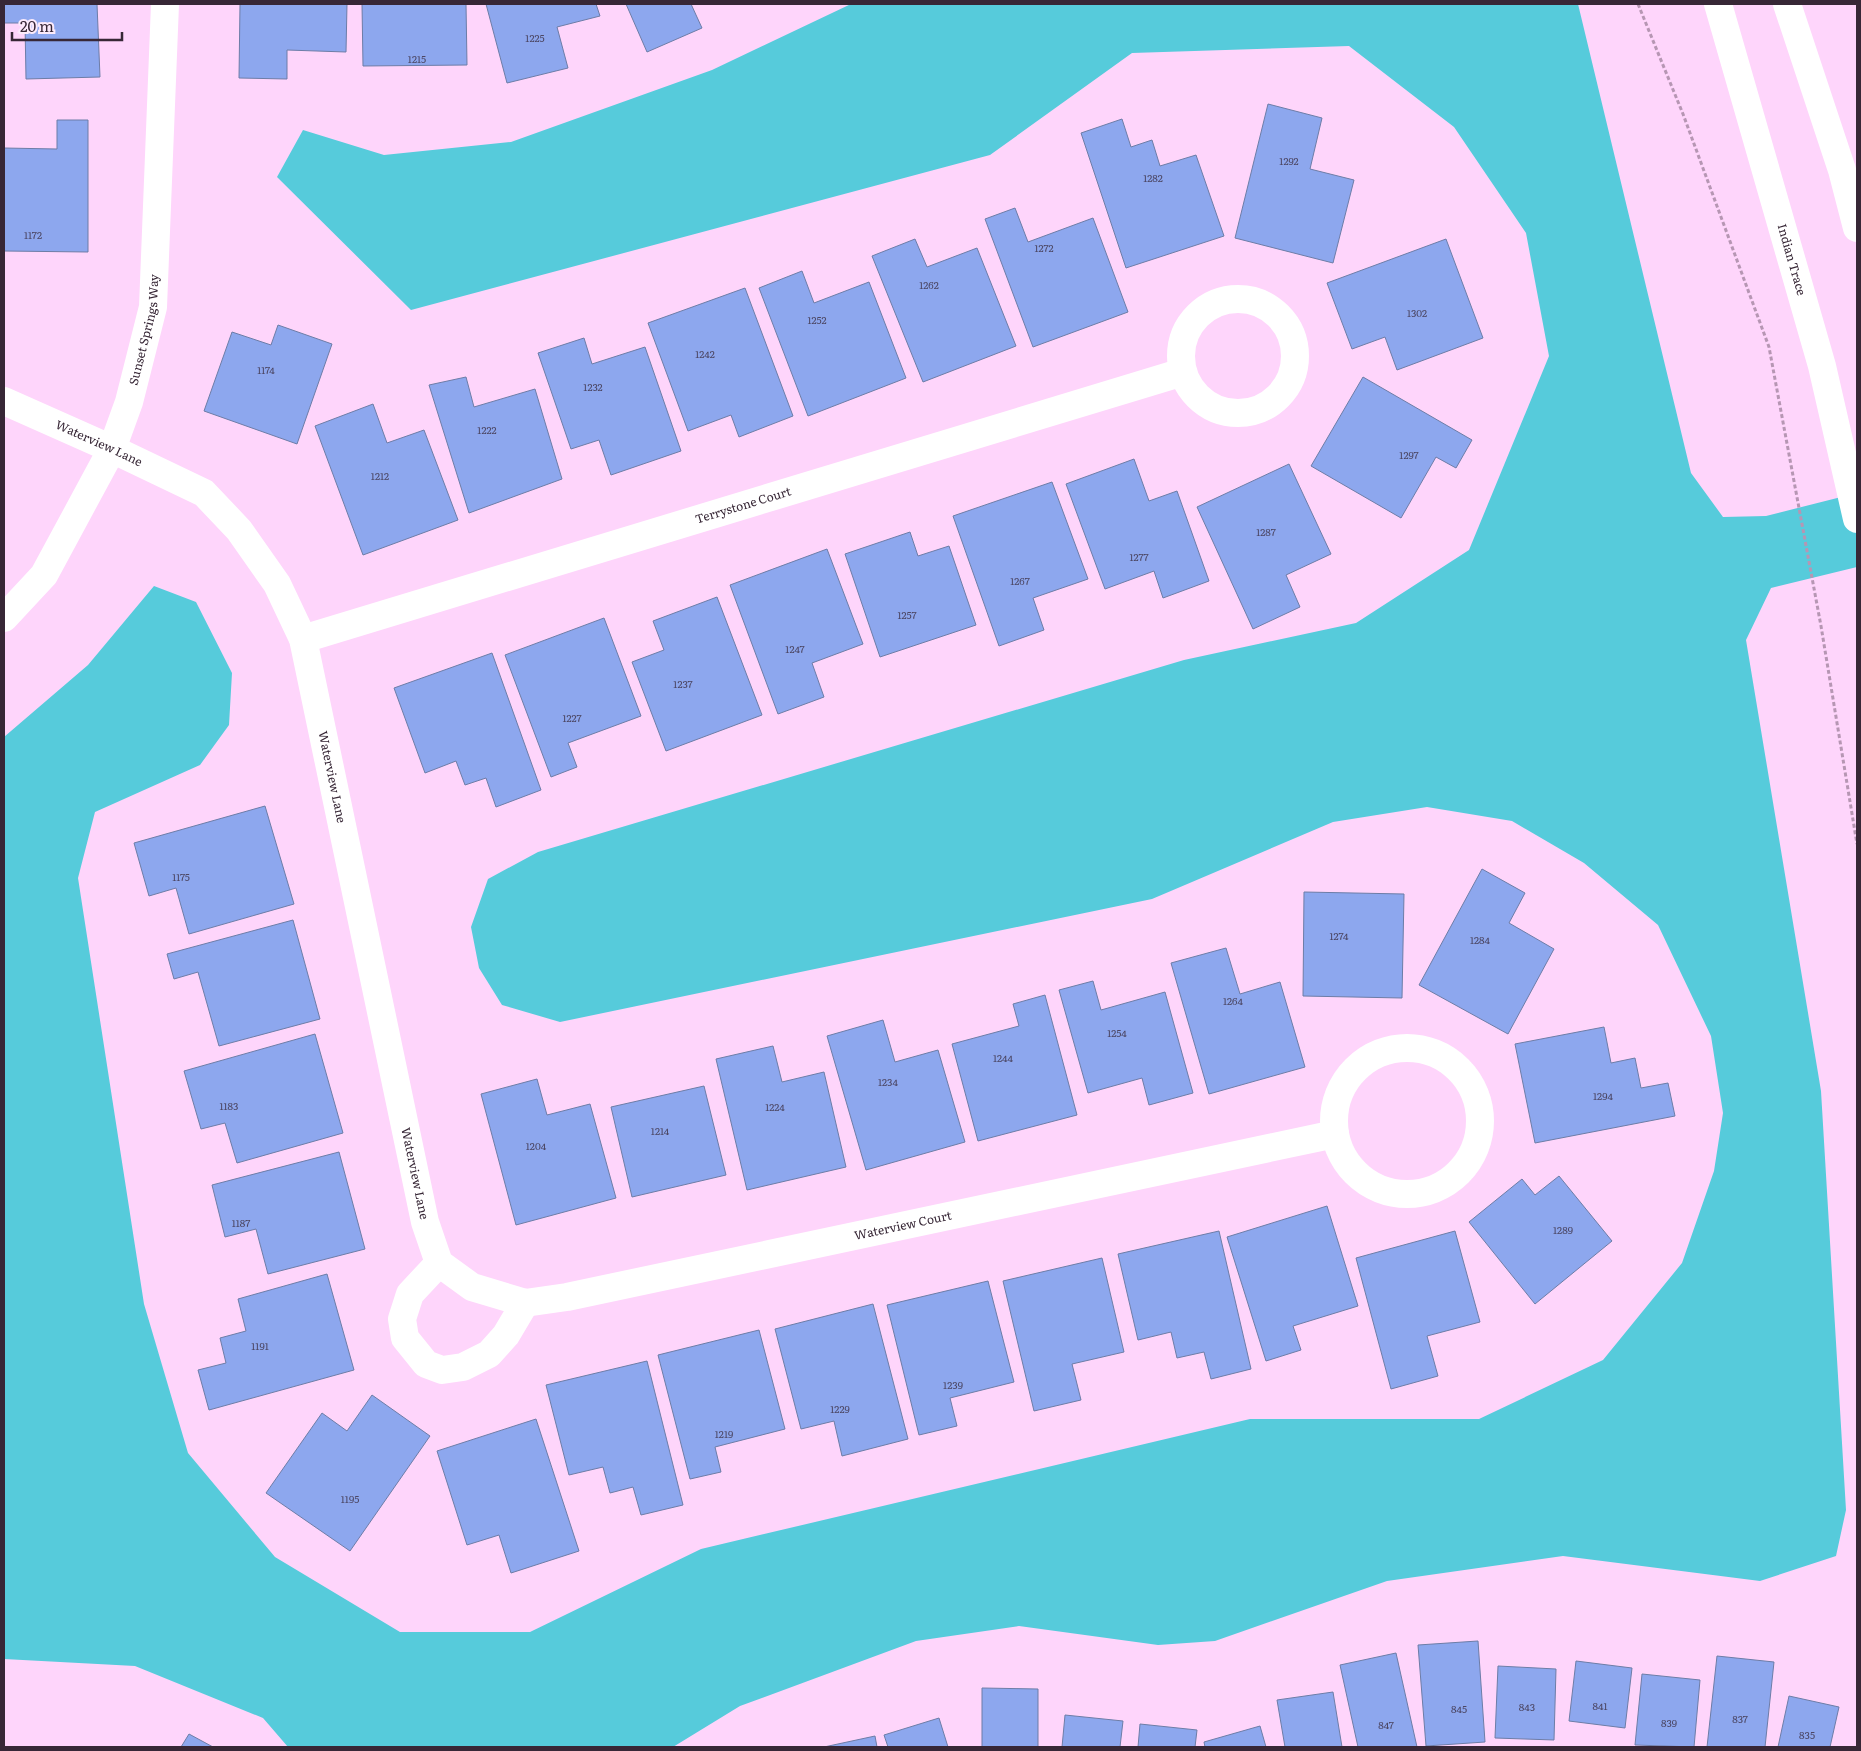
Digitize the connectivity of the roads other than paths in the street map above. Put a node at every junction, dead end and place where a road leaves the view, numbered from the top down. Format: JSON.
{"nodes":[{"id":1,"x":165,"y":4,"type":"edge"},
{"id":2,"x":1718,"y":4,"type":"edge"},
{"id":3,"x":1787,"y":4,"type":"edge"},
{"id":4,"x":1857,"y":228,"type":"edge"},
{"id":5,"x":1183,"y":372,"type":"junction"},
{"id":6,"x":4,"y":401,"type":"edge"},
{"id":7,"x":112,"y":449,"type":"junction"},
{"id":8,"x":1857,"y":519,"type":"edge"},
{"id":9,"x":4,"y":618,"type":"edge"},
{"id":10,"x":303,"y":638,"type":"junction"},
{"id":11,"x":1335,"y":1134,"type":"junction"},
{"id":12,"x":440,"y":1263,"type":"junction"},
{"id":13,"x":525,"y":1302,"type":"junction"}],
"edges":[{"from":1,"to":7,"type":"street","name":"Sunset Springs Way"},
{"from":2,"to":8,"type":"street","name":"Indian Trace"},
{"from":3,"to":4,"type":"street"},
{"from":5,"to":5,"type":"street"},
{"from":5,"to":10,"type":"street","name":"Terrystone Court"},
{"from":6,"to":7,"type":"street","name":"Waterview Lane"},
{"from":7,"to":9,"type":"street","name":"Sunset Springs Way"},
{"from":7,"to":10,"type":"street","name":"Waterview Lane"},
{"from":10,"to":12,"type":"street","name":"Waterview Lane"},
{"from":11,"to":11,"type":"street"},
{"from":11,"to":13,"type":"street","name":"Waterview Court"},
{"from":12,"to":13,"type":"street","name":"Waterview Court"},
{"from":12,"to":13,"type":"street"}]}
